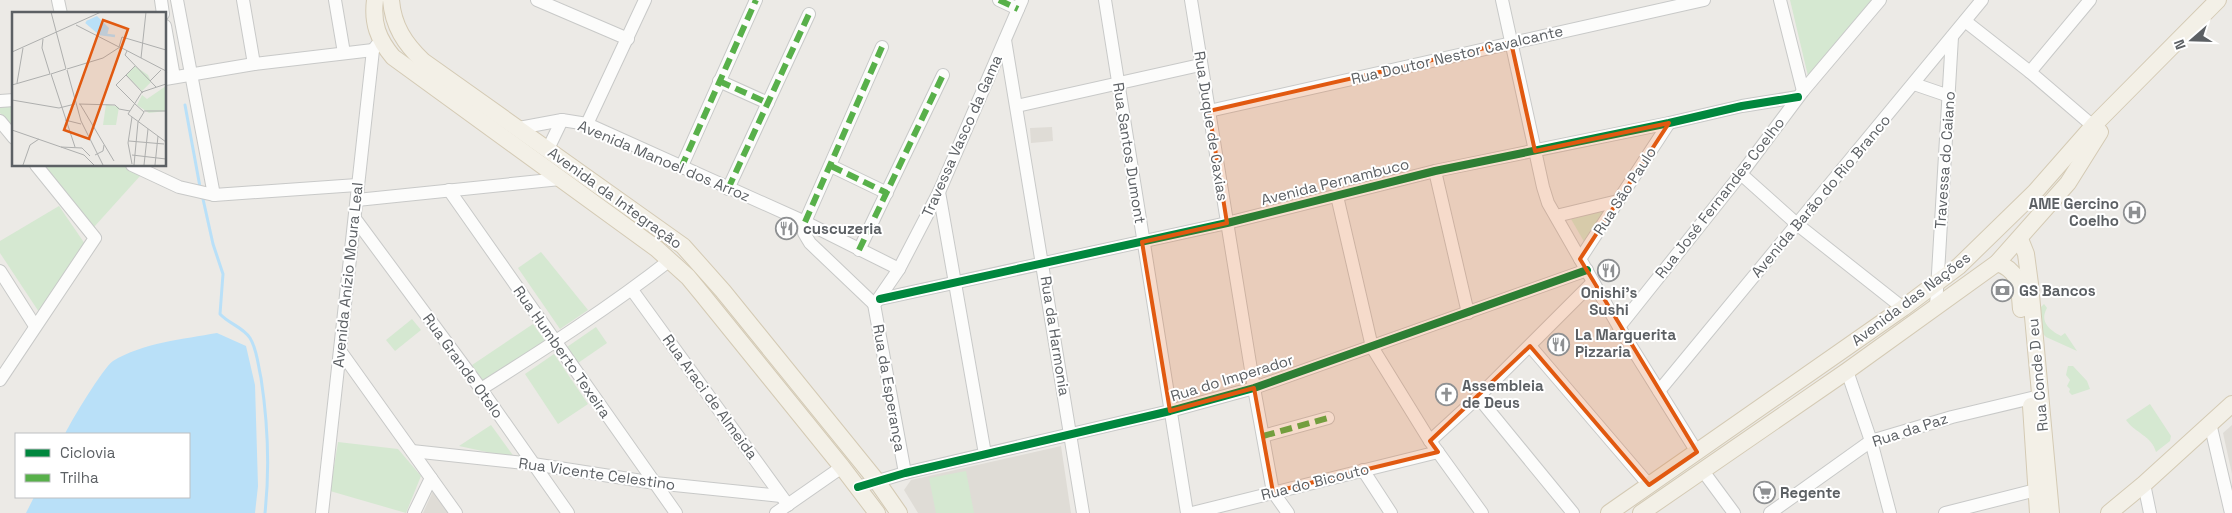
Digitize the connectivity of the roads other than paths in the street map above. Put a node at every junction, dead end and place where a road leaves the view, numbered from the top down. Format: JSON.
{"nodes":[{"id":1,"x":176,"y":0,"type":"edge"},
{"id":2,"x":243,"y":0,"type":"edge"},
{"id":3,"x":335,"y":0,"type":"edge"},
{"id":4,"x":375,"y":0,"type":"edge"},
{"id":5,"x":391,"y":0,"type":"edge"},
{"id":6,"x":537,"y":0,"type":"edge"},
{"id":7,"x":645,"y":0,"type":"edge"},
{"id":8,"x":756,"y":0,"type":"edge"},
{"id":9,"x":999,"y":0,"type":"edge"},
{"id":10,"x":1105,"y":0,"type":"edge"},
{"id":11,"x":1191,"y":0,"type":"edge"},
{"id":12,"x":1502,"y":0,"type":"edge"},
{"id":13,"x":1704,"y":0,"type":"edge"},
{"id":14,"x":1780,"y":0,"type":"edge"},
{"id":15,"x":1880,"y":0,"type":"edge"},
{"id":16,"x":2090,"y":0,"type":"edge"},
{"id":17,"x":2218,"y":0,"type":"edge"},
{"id":18,"x":2227,"y":0,"type":"edge"},
{"id":19,"x":1976,"y":2,"type":"edge"},
{"id":20,"x":1020,"y":4,"type":"edge"},
{"id":21,"x":809,"y":14,"type":"dead end"},
{"id":22,"x":1965,"y":21,"type":"junction"},
{"id":23,"x":166,"y":36,"type":"edge"},
{"id":24,"x":1952,"y":37,"type":"junction"},
{"id":25,"x":628,"y":39,"type":"junction"},
{"id":26,"x":1005,"y":40,"type":"junction"},
{"id":27,"x":1512,"y":42,"type":"junction"},
{"id":28,"x":377,"y":45,"type":"junction"},
{"id":29,"x":882,"y":47,"type":"dead end"},
{"id":30,"x":344,"y":53,"type":"junction"},
{"id":31,"x":254,"y":64,"type":"junction"},
{"id":32,"x":1200,"y":65,"type":"junction"},
{"id":33,"x":2030,"y":72,"type":"junction"},
{"id":34,"x":190,"y":75,"type":"junction"},
{"id":35,"x":943,"y":75,"type":"dead end"},
{"id":36,"x":170,"y":78,"type":"edge"},
{"id":37,"x":719,"y":81,"type":"junction"},
{"id":38,"x":1118,"y":82,"type":"junction"},
{"id":39,"x":1914,"y":84,"type":"junction"},
{"id":40,"x":1801,"y":94,"type":"junction"},
{"id":41,"x":1949,"y":96,"type":"junction"},
{"id":42,"x":768,"y":103,"type":"junction"},
{"id":43,"x":1017,"y":106,"type":"junction"},
{"id":44,"x":1209,"y":111,"type":"junction"},
{"id":45,"x":562,"y":120,"type":"junction"},
{"id":46,"x":0,"y":121,"type":"edge"},
{"id":47,"x":1669,"y":123,"type":"junction"},
{"id":48,"x":587,"y":124,"type":"junction"},
{"id":49,"x":2093,"y":126,"type":"junction"},
{"id":50,"x":519,"y":128,"type":"junction"},
{"id":51,"x":12,"y":136,"type":"edge"},
{"id":52,"x":548,"y":149,"type":"junction"},
{"id":53,"x":1535,"y":151,"type":"junction"},
{"id":54,"x":37,"y":166,"type":"edge"},
{"id":55,"x":134,"y":166,"type":"edge"},
{"id":56,"x":830,"y":166,"type":"junction"},
{"id":57,"x":681,"y":168,"type":"junction"},
{"id":58,"x":1435,"y":171,"type":"junction"},
{"id":59,"x":1741,"y":174,"type":"junction"},
{"id":60,"x":560,"y":179,"type":"junction"},
{"id":61,"x":358,"y":185,"type":"junction"},
{"id":62,"x":728,"y":189,"type":"junction"},
{"id":63,"x":449,"y":190,"type":"junction"},
{"id":64,"x":939,"y":192,"type":"junction"},
{"id":65,"x":887,"y":193,"type":"junction"},
{"id":66,"x":214,"y":195,"type":"junction"},
{"id":67,"x":1337,"y":196,"type":"junction"},
{"id":68,"x":357,"y":200,"type":"junction"},
{"id":69,"x":1618,"y":202,"type":"junction"},
{"id":70,"x":630,"y":206,"type":"junction"},
{"id":71,"x":1556,"y":216,"type":"junction"},
{"id":72,"x":356,"y":220,"type":"junction"},
{"id":73,"x":619,"y":222,"type":"junction"},
{"id":74,"x":805,"y":222,"type":"junction"},
{"id":75,"x":654,"y":223,"type":"junction"},
{"id":76,"x":1227,"y":223,"type":"junction"},
{"id":77,"x":1798,"y":226,"type":"junction"},
{"id":78,"x":2020,"y":239,"type":"junction"},
{"id":79,"x":643,"y":240,"type":"junction"},
{"id":80,"x":1142,"y":242,"type":"junction"},
{"id":81,"x":858,"y":250,"type":"junction"},
{"id":82,"x":670,"y":260,"type":"junction"},
{"id":83,"x":1997,"y":263,"type":"junction"},
{"id":84,"x":1043,"y":264,"type":"junction"},
{"id":85,"x":1583,"y":265,"type":"junction"},
{"id":86,"x":898,"y":269,"type":"junction"},
{"id":87,"x":0,"y":271,"type":"edge"},
{"id":88,"x":1593,"y":282,"type":"junction"},
{"id":89,"x":956,"y":283,"type":"junction"},
{"id":90,"x":1937,"y":283,"type":"junction"},
{"id":91,"x":632,"y":290,"type":"junction"},
{"id":92,"x":877,"y":302,"type":"junction"},
{"id":93,"x":1936,"y":307,"type":"junction"},
{"id":94,"x":1903,"y":308,"type":"junction"},
{"id":95,"x":1468,"y":313,"type":"junction"},
{"id":96,"x":35,"y":326,"type":"junction"},
{"id":97,"x":1619,"y":327,"type":"junction"},
{"id":98,"x":555,"y":342,"type":"junction"},
{"id":99,"x":1530,"y":346,"type":"junction"},
{"id":100,"x":1372,"y":347,"type":"junction"},
{"id":101,"x":341,"y":352,"type":"junction"},
{"id":102,"x":1847,"y":371,"type":"junction"},
{"id":103,"x":0,"y":380,"type":"edge"},
{"id":104,"x":1254,"y":388,"type":"junction"},
{"id":105,"x":481,"y":389,"type":"junction"},
{"id":106,"x":1659,"y":391,"type":"junction"},
{"id":107,"x":1478,"y":397,"type":"junction"},
{"id":108,"x":2035,"y":397,"type":"junction"},
{"id":109,"x":1766,"y":403,"type":"junction"},
{"id":110,"x":2232,"y":404,"type":"edge"},
{"id":111,"x":1170,"y":411,"type":"junction"},
{"id":112,"x":1779,"y":417,"type":"junction"},
{"id":113,"x":1328,"y":418,"type":"dead end"},
{"id":114,"x":2210,"y":423,"type":"junction"},
{"id":115,"x":1071,"y":434,"type":"junction"},
{"id":116,"x":1263,"y":436,"type":"junction"},
{"id":117,"x":1430,"y":440,"type":"junction"},
{"id":118,"x":1872,"y":441,"type":"junction"},
{"id":119,"x":412,"y":451,"type":"junction"},
{"id":120,"x":1438,"y":452,"type":"junction"},
{"id":121,"x":1697,"y":452,"type":"junction"},
{"id":122,"x":985,"y":454,"type":"junction"},
{"id":123,"x":533,"y":464,"type":"junction"},
{"id":124,"x":842,"y":467,"type":"junction"},
{"id":125,"x":1363,"y":470,"type":"junction"},
{"id":126,"x":1703,"y":471,"type":"junction"},
{"id":127,"x":905,"y":472,"type":"junction"},
{"id":128,"x":431,"y":478,"type":"junction"},
{"id":129,"x":876,"y":480,"type":"junction"},
{"id":130,"x":655,"y":483,"type":"junction"},
{"id":131,"x":2144,"y":484,"type":"junction"},
{"id":132,"x":1649,"y":486,"type":"junction"},
{"id":133,"x":858,"y":487,"type":"junction"},
{"id":134,"x":2036,"y":490,"type":"junction"},
{"id":135,"x":1273,"y":492,"type":"junction"},
{"id":136,"x":785,"y":500,"type":"junction"},
{"id":137,"x":2231,"y":505,"type":"edge"},
{"id":138,"x":1614,"y":512,"type":"edge"},
{"id":139,"x":322,"y":513,"type":"edge"},
{"id":140,"x":414,"y":513,"type":"edge"},
{"id":141,"x":456,"y":513,"type":"edge"},
{"id":142,"x":568,"y":513,"type":"edge"},
{"id":143,"x":676,"y":513,"type":"edge"},
{"id":144,"x":776,"y":513,"type":"edge"},
{"id":145,"x":876,"y":513,"type":"edge"},
{"id":146,"x":899,"y":513,"type":"edge"},
{"id":147,"x":1083,"y":513,"type":"edge"},
{"id":148,"x":1187,"y":513,"type":"edge"},
{"id":149,"x":1192,"y":513,"type":"edge"},
{"id":150,"x":1288,"y":513,"type":"edge"},
{"id":151,"x":1391,"y":513,"type":"edge"},
{"id":152,"x":1482,"y":513,"type":"edge"},
{"id":153,"x":1573,"y":513,"type":"edge"},
{"id":154,"x":1641,"y":513,"type":"edge"},
{"id":155,"x":1734,"y":513,"type":"edge"},
{"id":156,"x":1770,"y":513,"type":"edge"},
{"id":157,"x":1890,"y":513,"type":"edge"},
{"id":158,"x":1944,"y":513,"type":"edge"},
{"id":159,"x":2038,"y":513,"type":"edge"},
{"id":160,"x":2051,"y":513,"type":"edge"},
{"id":161,"x":2109,"y":513,"type":"edge"},
{"id":162,"x":2150,"y":513,"type":"edge"}],
"edges":[{"from":1,"to":34,"type":"street"},
{"from":2,"to":31,"type":"street"},
{"from":3,"to":30,"type":"street"},
{"from":4,"to":28,"type":"main road","name":"Avenida da Integração"},
{"from":5,"to":50,"type":"main road","name":"Avenida da Integração"},
{"from":6,"to":25,"type":"street"},
{"from":7,"to":25,"type":"street"},
{"from":8,"to":37,"type":"street"},
{"from":9,"to":20,"type":"street"},
{"from":10,"to":38,"type":"street","name":"Rua Santos Dumont"},
{"from":11,"to":32,"type":"street","name":"Rua Duque de Caxias"},
{"from":12,"to":27,"type":"street"},
{"from":13,"to":27,"type":"street","name":"Rua Doutor Nestor Cavalcante"},
{"from":14,"to":40,"type":"street"},
{"from":15,"to":40,"type":"street","name":"Rua José Fernandes Coelho"},
{"from":16,"to":33,"type":"street"},
{"from":17,"to":49,"type":"main road","name":"Avenida das Nações"},
{"from":18,"to":78,"type":"main road","name":"Avenida das Nações"},
{"from":19,"to":22,"type":"street","name":"Avenida Barão do Rio Branco"},
{"from":20,"to":26,"type":"street","name":"Travessa Vasco da Gama"},
{"from":21,"to":42,"type":"street"},
{"from":22,"to":24,"type":"street","name":"Avenida Barão do Rio Branco"},
{"from":22,"to":33,"type":"street"},
{"from":23,"to":36,"type":"street"},
{"from":24,"to":39,"type":"street","name":"Avenida Barão do Rio Branco"},
{"from":24,"to":41,"type":"street","name":"Travessa do Caiano"},
{"from":25,"to":48,"type":"street"},
{"from":26,"to":43,"type":"street","name":"Rua da Harmonia"},
{"from":26,"to":64,"type":"street","name":"Travessa Vasco da Gama"},
{"from":27,"to":44,"type":"street","name":"Rua Doutor Nestor Cavalcante"},
{"from":27,"to":53,"type":"street"},
{"from":28,"to":30,"type":"street"},
{"from":28,"to":60,"type":"main road","name":"Avenida da Integração"},
{"from":28,"to":61,"type":"street","name":"Avenida Anízio Moura Leal"},
{"from":29,"to":56,"type":"street"},
{"from":30,"to":31,"type":"street"},
{"from":31,"to":34,"type":"street"},
{"from":32,"to":38,"type":"street"},
{"from":32,"to":44,"type":"street","name":"Rua Duque de Caxias"},
{"from":33,"to":49,"type":"street"},
{"from":34,"to":36,"type":"street"},
{"from":34,"to":66,"type":"street"},
{"from":35,"to":65,"type":"street"},
{"from":37,"to":42,"type":"street"},
{"from":37,"to":57,"type":"street"},
{"from":38,"to":43,"type":"street"},
{"from":38,"to":80,"type":"street","name":"Rua Santos Dumont"},
{"from":39,"to":41,"type":"street"},
{"from":39,"to":77,"type":"street","name":"Avenida Barão do Rio Branco"},
{"from":40,"to":47,"type":"street","name":"Avenida Pernambuco"},
{"from":40,"to":59,"type":"street","name":"Rua José Fernandes Coelho"},
{"from":41,"to":90,"type":"street","name":"Travessa do Caiano"},
{"from":42,"to":62,"type":"street"},
{"from":43,"to":84,"type":"street","name":"Rua da Harmonia"},
{"from":44,"to":76,"type":"street","name":"Rua Duque de Caxias"},
{"from":45,"to":48,"type":"street","name":"Avenida Manoel dos Arroz"},
{"from":45,"to":50,"type":"street","name":"Avenida Manoel dos Arroz"},
{"from":45,"to":52,"type":"street"},
{"from":46,"to":51,"type":"street"},
{"from":47,"to":53,"type":"street","name":"Avenida Pernambuco"},
{"from":47,"to":69,"type":"street","name":"Rua São Paulo"},
{"from":48,"to":57,"type":"street","name":"Avenida Manoel dos Arroz"},
{"from":49,"to":90,"type":"main road","name":"Avenida das Nações"},
{"from":50,"to":52,"type":"main road","name":"Avenida da Integração"},
{"from":52,"to":70,"type":"main road","name":"Avenida da Integração"},
{"from":53,"to":58,"type":"street","name":"Avenida Pernambuco"},
{"from":53,"to":71,"type":"street"},
{"from":54,"to":96,"type":"street"},
{"from":55,"to":66,"type":"street"},
{"from":56,"to":65,"type":"street"},
{"from":56,"to":74,"type":"street"},
{"from":57,"to":62,"type":"street","name":"Avenida Manoel dos Arroz"},
{"from":58,"to":67,"type":"street","name":"Avenida Pernambuco"},
{"from":58,"to":95,"type":"street"},
{"from":59,"to":77,"type":"street"},
{"from":59,"to":97,"type":"street","name":"Rua José Fernandes Coelho"},
{"from":60,"to":63,"type":"street"},
{"from":60,"to":73,"type":"main road","name":"Avenida da Integração"},
{"from":61,"to":66,"type":"street"},
{"from":61,"to":68,"type":"street","name":"Avenida Anízio Moura Leal"},
{"from":62,"to":74,"type":"street","name":"Avenida Manoel dos Arroz"},
{"from":63,"to":68,"type":"street"},
{"from":63,"to":98,"type":"street","name":"Rua Humberto Texeira"},
{"from":64,"to":86,"type":"street","name":"Travessa Vasco da Gama"},
{"from":64,"to":89,"type":"street"},
{"from":65,"to":81,"type":"street"},
{"from":67,"to":76,"type":"street","name":"Avenida Pernambuco"},
{"from":67,"to":100,"type":"street"},
{"from":68,"to":72,"type":"street","name":"Avenida Anízio Moura Leal"},
{"from":69,"to":71,"type":"street"},
{"from":69,"to":85,"type":"street","name":"Rua São Paulo"},
{"from":70,"to":73,"type":"main road"},
{"from":70,"to":75,"type":"main road","name":"Avenida da Integração"},
{"from":71,"to":85,"type":"street"},
{"from":72,"to":101,"type":"street","name":"Avenida Anízio Moura Leal"},
{"from":72,"to":105,"type":"street","name":"Rua Grande Otelo"},
{"from":73,"to":79,"type":"main road","name":"Avenida da Integração"},
{"from":74,"to":81,"type":"street","name":"Avenida Manoel dos Arroz"},
{"from":74,"to":92,"type":"street"},
{"from":75,"to":79,"type":"main road"},
{"from":75,"to":129,"type":"main road","name":"Avenida da Integração"},
{"from":76,"to":80,"type":"street","name":"Avenida Pernambuco"},
{"from":76,"to":104,"type":"street","name":"Rua Duque de Caxias"},
{"from":77,"to":94,"type":"street"},
{"from":77,"to":106,"type":"street","name":"Avenida Barão do Rio Branco"},
{"from":78,"to":83,"type":"main road","name":"Avenida das Nações"},
{"from":78,"to":108,"type":"main road","name":"Rua Conde D eu"},
{"from":79,"to":82,"type":"main road","name":"Avenida da Integração"},
{"from":80,"to":84,"type":"street","name":"Avenida Pernambuco"},
{"from":80,"to":111,"type":"street","name":"Rua Santos Dumont"},
{"from":81,"to":86,"type":"street","name":"Avenida Manoel dos Arroz"},
{"from":82,"to":91,"type":"street"},
{"from":82,"to":124,"type":"main road","name":"Avenida da Integração"},
{"from":83,"to":93,"type":"main road","name":"Avenida das Nações"},
{"from":83,"to":108,"type":"main road","name":"Rua Conde D eu"},
{"from":84,"to":89,"type":"street","name":"Avenida Pernambuco"},
{"from":84,"to":115,"type":"street","name":"Rua da Harmonia"},
{"from":85,"to":88,"type":"street"},
{"from":85,"to":95,"type":"street","name":"Rua do Imperador"},
{"from":86,"to":92,"type":"street","name":"Travessa Vasco da Gama"},
{"from":87,"to":96,"type":"street"},
{"from":88,"to":97,"type":"street"},
{"from":88,"to":99,"type":"street"},
{"from":89,"to":92,"type":"street","name":"Avenida Pernambuco"},
{"from":89,"to":122,"type":"street"},
{"from":90,"to":93,"type":"street","name":"Travessa do Caiano"},
{"from":90,"to":94,"type":"main road","name":"Avenida das Nações"},
{"from":91,"to":98,"type":"street"},
{"from":91,"to":136,"type":"street","name":"Rua Araci de Almeida"},
{"from":92,"to":127,"type":"street","name":"Rua da Esperança"},
{"from":93,"to":102,"type":"main road","name":"Avenida das Nações"},
{"from":94,"to":109,"type":"main road","name":"Avenida das Nações"},
{"from":95,"to":100,"type":"street","name":"Rua do Imperador"},
{"from":96,"to":103,"type":"street"},
{"from":97,"to":106,"type":"street"},
{"from":98,"to":105,"type":"street"},
{"from":98,"to":130,"type":"street","name":"Rua Humberto Texeira"},
{"from":99,"to":107,"type":"street"},
{"from":99,"to":132,"type":"street"},
{"from":100,"to":104,"type":"street","name":"Rua do Imperador"},
{"from":100,"to":117,"type":"street"},
{"from":101,"to":119,"type":"street"},
{"from":101,"to":139,"type":"street","name":"Avenida Anízio Moura Leal"},
{"from":102,"to":112,"type":"main road","name":"Avenida das Nações"},
{"from":102,"to":118,"type":"street"},
{"from":104,"to":111,"type":"street","name":"Rua do Imperador"},
{"from":104,"to":116,"type":"street","name":"Rua Duque de Caxias"},
{"from":105,"to":123,"type":"street","name":"Rua Grande Otelo"},
{"from":106,"to":121,"type":"street"},
{"from":107,"to":117,"type":"street"},
{"from":107,"to":153,"type":"street"},
{"from":108,"to":118,"type":"street","name":"Rua da Paz"},
{"from":108,"to":134,"type":"main road","name":"Rua Conde D eu"},
{"from":108,"to":160,"type":"main road","name":"Rua Conde D eu"},
{"from":109,"to":112,"type":"main road"},
{"from":109,"to":121,"type":"main road","name":"Avenida das Nações"},
{"from":110,"to":114,"type":"main road"},
{"from":111,"to":115,"type":"street","name":"Rua do Imperador"},
{"from":111,"to":148,"type":"street","name":"Rua Santos Dumont"},
{"from":112,"to":126,"type":"main road","name":"Avenida das Nações"},
{"from":113,"to":116,"type":"street"},
{"from":114,"to":131,"type":"main road"},
{"from":114,"to":137,"type":"street"},
{"from":115,"to":122,"type":"street","name":"Rua do Imperador"},
{"from":115,"to":147,"type":"street","name":"Rua da Harmonia"},
{"from":116,"to":135,"type":"street","name":"Rua Duque de Caxias"},
{"from":117,"to":120,"type":"street"},
{"from":118,"to":156,"type":"street","name":"Rua da Paz"},
{"from":118,"to":157,"type":"street"},
{"from":119,"to":123,"type":"street","name":"Rua Vicente Celestino"},
{"from":119,"to":128,"type":"street"},
{"from":120,"to":125,"type":"street","name":"Rua do Bicouto"},
{"from":120,"to":152,"type":"street"},
{"from":121,"to":132,"type":"main road","name":"Avenida das Nações"},
{"from":122,"to":127,"type":"street","name":"Rua do Imperador"},
{"from":123,"to":130,"type":"street","name":"Rua Vicente Celestino"},
{"from":123,"to":142,"type":"street","name":"Rua Grande Otelo"},
{"from":124,"to":133,"type":"main road","name":"Avenida da Integração"},
{"from":124,"to":136,"type":"street"},
{"from":125,"to":135,"type":"street","name":"Rua do Bicouto"},
{"from":125,"to":151,"type":"street"},
{"from":126,"to":154,"type":"main road","name":"Avenida das Nações"},
{"from":126,"to":155,"type":"street"},
{"from":127,"to":129,"type":"street","name":"Rua do Imperador"},
{"from":128,"to":140,"type":"street"},
{"from":128,"to":141,"type":"street"},
{"from":129,"to":133,"type":"street","name":"Rua do Imperador"},
{"from":129,"to":146,"type":"main road","name":"Avenida da Integração"},
{"from":130,"to":136,"type":"street","name":"Rua Vicente Celestino"},
{"from":130,"to":143,"type":"street","name":"Rua Humberto Texeira"},
{"from":131,"to":161,"type":"main road"},
{"from":131,"to":162,"type":"street"},
{"from":132,"to":138,"type":"main road","name":"Avenida das Nações"},
{"from":133,"to":145,"type":"main road","name":"Avenida da Integração"},
{"from":134,"to":158,"type":"street"},
{"from":134,"to":159,"type":"main road","name":"Rua Conde D eu"},
{"from":135,"to":149,"type":"street","name":"Rua do Bicouto"},
{"from":135,"to":150,"type":"street","name":"Rua Duque de Caxias"},
{"from":136,"to":144,"type":"street"}]}
